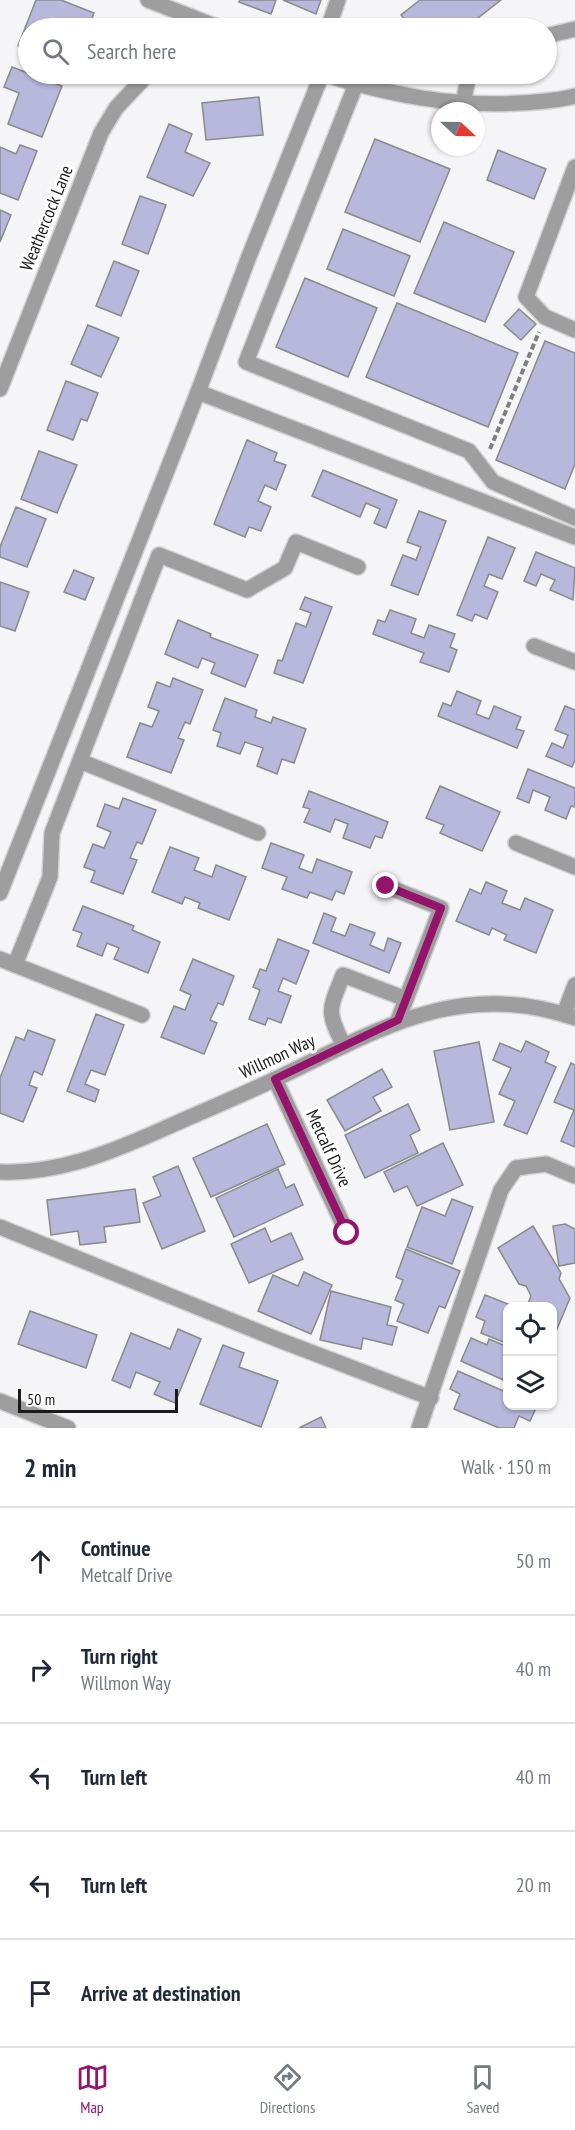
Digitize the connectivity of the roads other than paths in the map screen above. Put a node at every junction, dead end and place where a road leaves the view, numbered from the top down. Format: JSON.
{"nodes":[{"id":1,"x":148,"y":0,"type":"edge"},
{"id":2,"x":338,"y":0,"type":"edge"},
{"id":3,"x":182,"y":18,"type":"edge"},
{"id":4,"x":332,"y":18,"type":"edge"},
{"id":5,"x":575,"y":29,"type":"edge"},
{"id":6,"x":557,"y":33,"type":"edge"},
{"id":7,"x":139,"y":84,"type":"edge"},
{"id":8,"x":319,"y":84,"type":"edge"},
{"id":9,"x":356,"y":84,"type":"joint"},
{"id":10,"x":467,"y":84,"type":"edge"},
{"id":11,"x":575,"y":96,"type":"edge"},
{"id":12,"x":455,"y":102,"type":"edge"},
{"id":13,"x":463,"y":102,"type":"edge"},
{"id":14,"x":485,"y":103,"type":"edge"},
{"id":15,"x":575,"y":167,"type":"edge"},
{"id":16,"x":575,"y":330,"type":"edge"},
{"id":17,"x":0,"y":389,"type":"edge"},
{"id":18,"x":198,"y":392,"type":"junction"},
{"id":19,"x":575,"y":518,"type":"edge"},
{"id":20,"x":575,"y":537,"type":"edge"},
{"id":21,"x":358,"y":567,"type":"dead end"},
{"id":22,"x":534,"y":646,"type":"dead end"},
{"id":23,"x":575,"y":662,"type":"edge"},
{"id":24,"x":80,"y":761,"type":"junction"},
{"id":25,"x":258,"y":833,"type":"dead end"},
{"id":26,"x":516,"y":843,"type":"dead end"},
{"id":27,"x":575,"y":867,"type":"edge"},
{"id":28,"x":386,"y":886,"type":"dead end"},
{"id":29,"x":0,"y":893,"type":"edge"},
{"id":30,"x":0,"y":959,"type":"edge"},
{"id":31,"x":15,"y":965,"type":"junction"},
{"id":32,"x":575,"y":985,"type":"edge"},
{"id":33,"x":406,"y":999,"type":"junction"},
{"id":34,"x":142,"y":1015,"type":"dead end"},
{"id":35,"x":569,"y":1016,"type":"edge"},
{"id":36,"x":398,"y":1020,"type":"junction"},
{"id":37,"x":344,"y":1046,"type":"junction"},
{"id":38,"x":275,"y":1079,"type":"junction"},
{"id":39,"x":0,"y":1172,"type":"edge"},
{"id":40,"x":575,"y":1176,"type":"edge"},
{"id":41,"x":0,"y":1227,"type":"edge"},
{"id":42,"x":347,"y":1233,"type":"dead end"},
{"id":43,"x":431,"y":1398,"type":"junction"},
{"id":44,"x":0,"y":1401,"type":"edge"},
{"id":45,"x":68,"y":1428,"type":"edge"},
{"id":46,"x":418,"y":1428,"type":"edge"}],
"edges":[{"from":1,"to":3,"type":"street"},
{"from":2,"to":4,"type":"street"},
{"from":5,"to":6,"type":"street"},
{"from":7,"to":17,"type":"street","name":"Weathercock Lane"},
{"from":8,"to":18,"type":"street"},
{"from":9,"to":12,"type":"street"},
{"from":9,"to":19,"type":"street"},
{"from":10,"to":13,"type":"street"},
{"from":11,"to":14,"type":"street"},
{"from":15,"to":16,"type":"street"},
{"from":18,"to":20,"type":"street"},
{"from":18,"to":29,"type":"street"},
{"from":21,"to":24,"type":"street"},
{"from":22,"to":23,"type":"street"},
{"from":24,"to":25,"type":"street"},
{"from":24,"to":31,"type":"street"},
{"from":26,"to":27,"type":"street"},
{"from":28,"to":33,"type":"street"},
{"from":30,"to":31,"type":"street"},
{"from":31,"to":34,"type":"street"},
{"from":32,"to":35,"type":"street"},
{"from":33,"to":36,"type":"street"},
{"from":33,"to":37,"type":"street"},
{"from":35,"to":36,"type":"street","name":"Willmon Way"},
{"from":36,"to":37,"type":"street","name":"Willmon Way"},
{"from":37,"to":38,"type":"street","name":"Willmon Way"},
{"from":38,"to":39,"type":"street","name":"Willmon Way"},
{"from":38,"to":42,"type":"street","name":"Metcalf Drive"},
{"from":40,"to":43,"type":"street"},
{"from":41,"to":43,"type":"street"},
{"from":43,"to":46,"type":"street"},
{"from":44,"to":45,"type":"street"}]}
